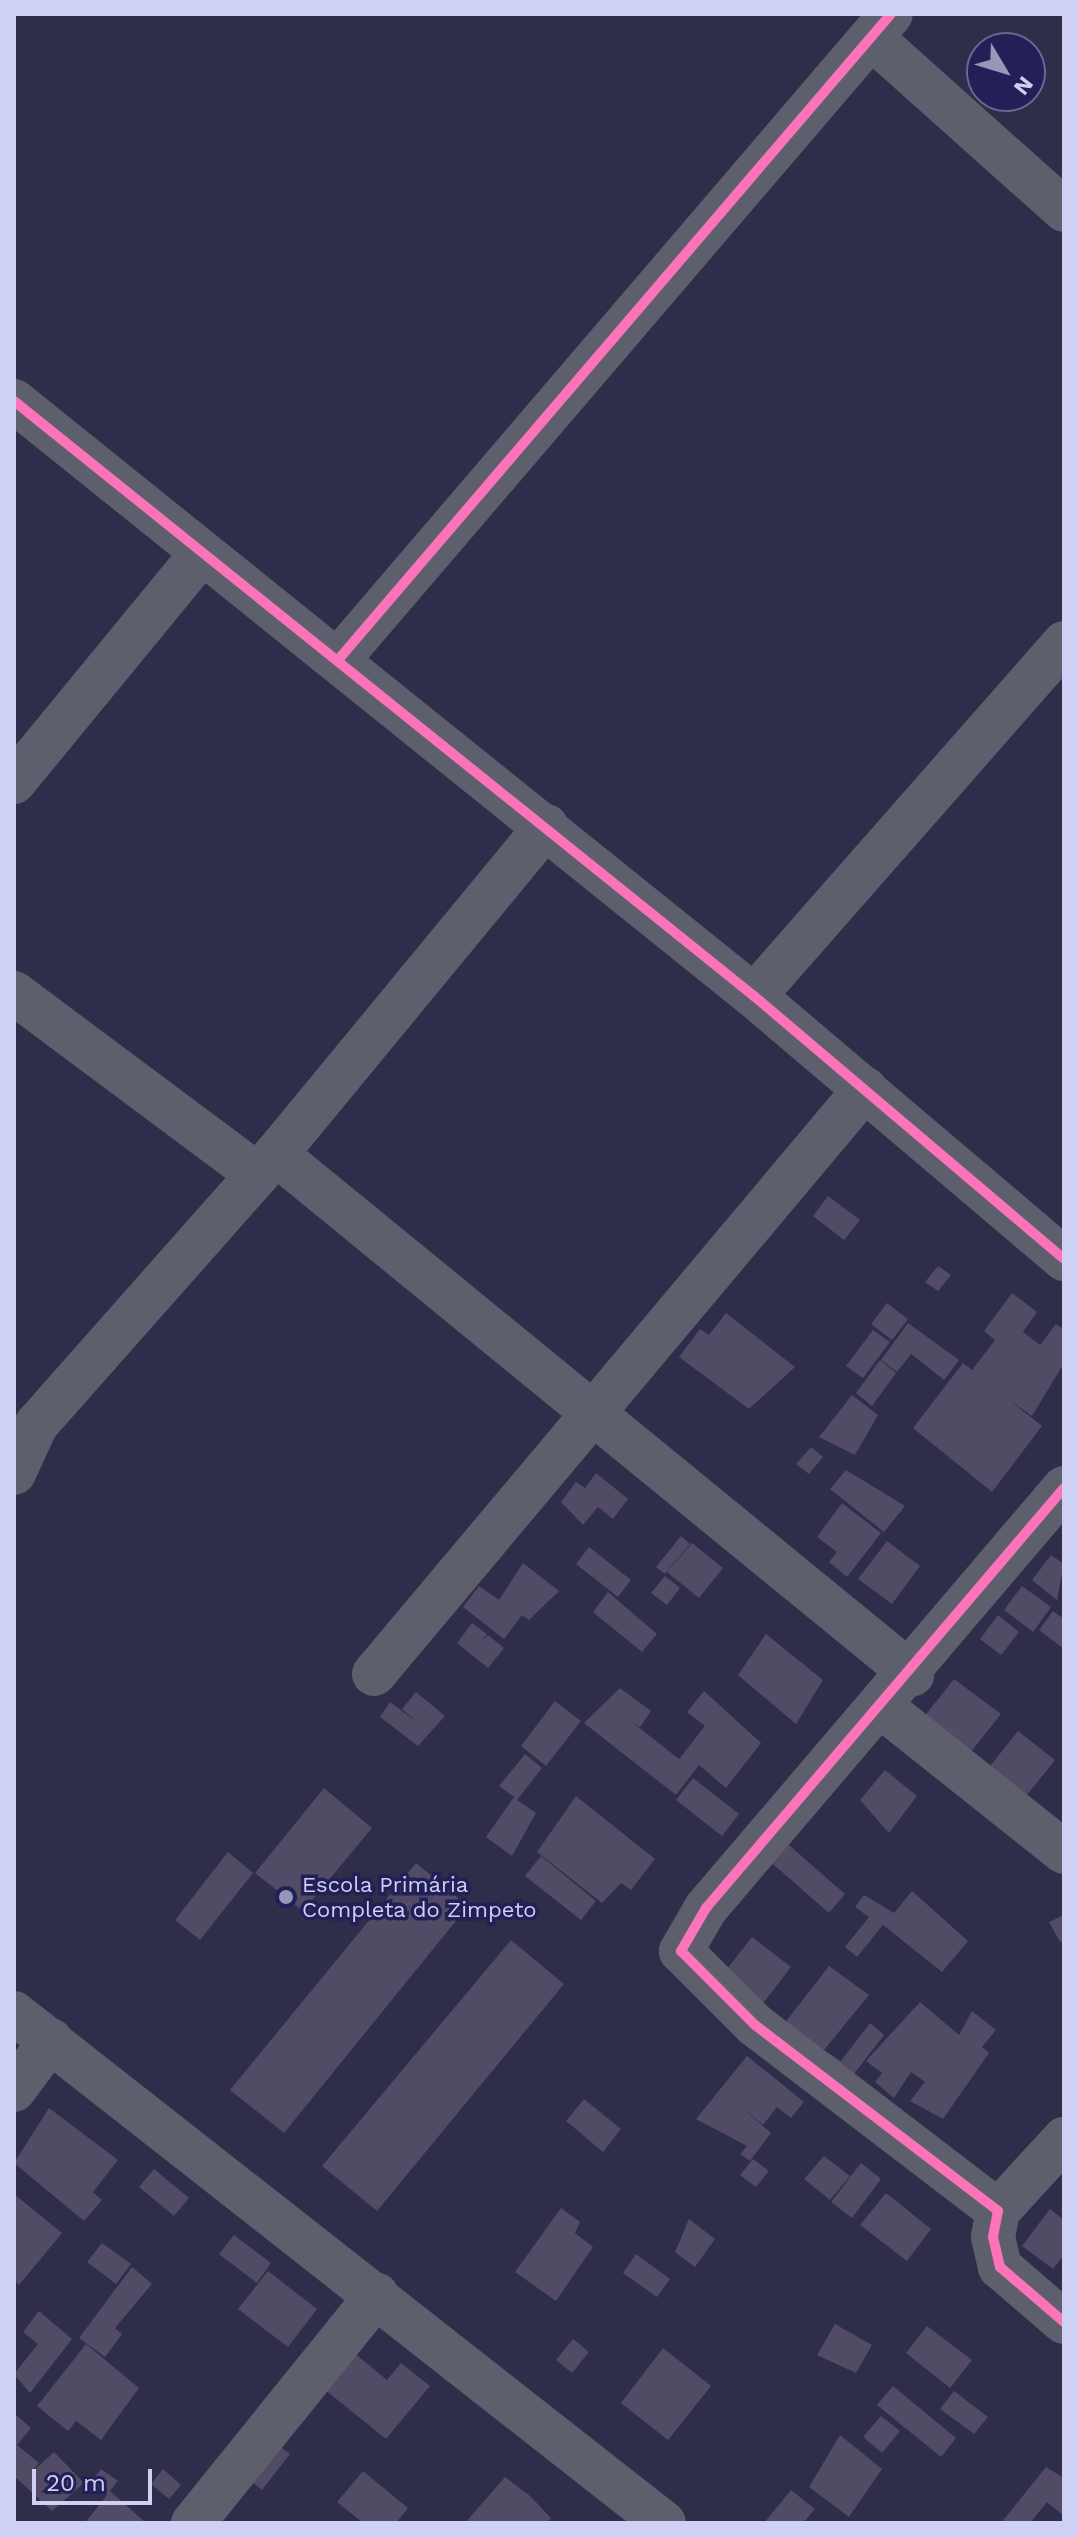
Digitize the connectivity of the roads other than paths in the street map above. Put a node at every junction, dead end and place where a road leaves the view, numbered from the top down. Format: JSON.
{"nodes":[{"id":1,"x":882,"y":26,"type":"edge"},
{"id":2,"x":1064,"y":210,"type":"edge"},
{"id":3,"x":14,"y":401,"type":"edge"},
{"id":4,"x":201,"y":554,"type":"junction"},
{"id":5,"x":338,"y":660,"type":"junction"},
{"id":6,"x":1056,"y":668,"type":"edge"},
{"id":7,"x":14,"y":782,"type":"edge"},
{"id":8,"x":546,"y":826,"type":"junction"},
{"id":9,"x":14,"y":993,"type":"edge"},
{"id":10,"x":754,"y":996,"type":"junction"},
{"id":11,"x":865,"y":1089,"type":"junction"},
{"id":12,"x":267,"y":1165,"type":"junction"},
{"id":13,"x":1064,"y":1259,"type":"edge"},
{"id":14,"x":593,"y":1419,"type":"junction"},
{"id":15,"x":19,"y":1445,"type":"edge"},
{"id":16,"x":1064,"y":1488,"type":"edge"},
{"id":17,"x":374,"y":1674,"type":"dead end"},
{"id":18,"x":912,"y":1674,"type":"junction"},
{"id":19,"x":883,"y":1708,"type":"junction"},
{"id":20,"x":1064,"y":1852,"type":"edge"},
{"id":21,"x":14,"y":2013,"type":"edge"},
{"id":22,"x":51,"y":2040,"type":"junction"},
{"id":23,"x":14,"y":2090,"type":"edge"},
{"id":24,"x":1064,"y":2139,"type":"edge"},
{"id":25,"x":998,"y":2211,"type":"junction"},
{"id":26,"x":377,"y":2295,"type":"junction"},
{"id":27,"x":1064,"y":2322,"type":"edge"},
{"id":28,"x":193,"y":2523,"type":"edge"},
{"id":29,"x":664,"y":2523,"type":"edge"}],
"edges":[{"from":1,"to":2,"type":"street"},
{"from":1,"to":5,"type":"street"},
{"from":3,"to":4,"type":"street"},
{"from":4,"to":5,"type":"street"},
{"from":4,"to":7,"type":"street"},
{"from":5,"to":8,"type":"street"},
{"from":6,"to":10,"type":"street"},
{"from":8,"to":10,"type":"street"},
{"from":8,"to":12,"type":"street"},
{"from":9,"to":12,"type":"street"},
{"from":10,"to":11,"type":"street"},
{"from":11,"to":13,"type":"street"},
{"from":11,"to":14,"type":"street"},
{"from":12,"to":14,"type":"street"},
{"from":12,"to":15,"type":"street"},
{"from":14,"to":17,"type":"street"},
{"from":14,"to":18,"type":"street"},
{"from":16,"to":18,"type":"street"},
{"from":18,"to":19,"type":"street"},
{"from":19,"to":20,"type":"street"},
{"from":19,"to":25,"type":"street"},
{"from":21,"to":22,"type":"street"},
{"from":22,"to":23,"type":"street"},
{"from":22,"to":26,"type":"street"},
{"from":24,"to":25,"type":"street"},
{"from":25,"to":27,"type":"street"},
{"from":26,"to":28,"type":"street"},
{"from":26,"to":29,"type":"street"}]}
